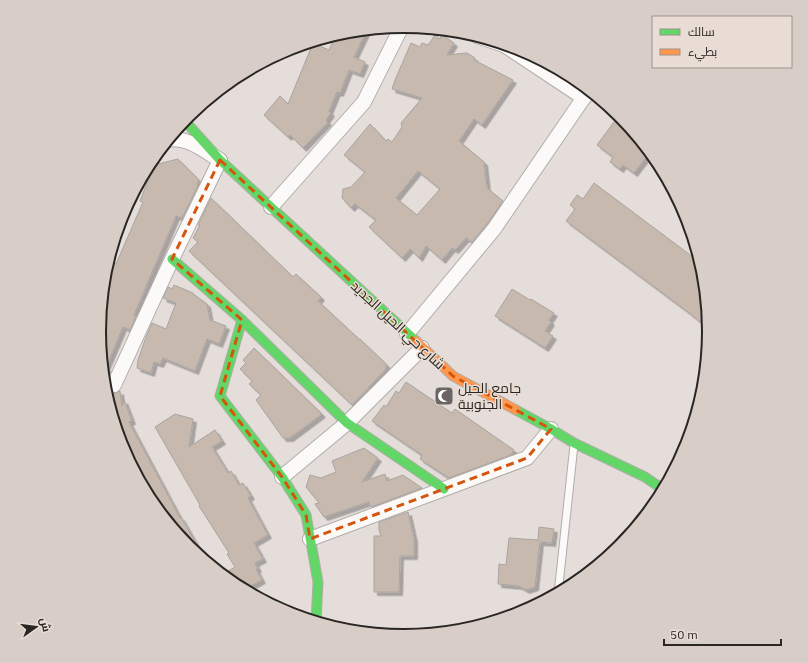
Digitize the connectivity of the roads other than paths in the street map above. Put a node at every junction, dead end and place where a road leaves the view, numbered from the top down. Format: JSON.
{"nodes":[{"id":1,"x":398,"y":33,"type":"edge"},
{"id":2,"x":538,"y":65,"type":"edge"},
{"id":3,"x":576,"y":88,"type":"edge"},
{"id":4,"x":586,"y":95,"type":"edge"},
{"id":5,"x":200,"y":124,"type":"dead end"},
{"id":6,"x":189,"y":125,"type":"edge"},
{"id":7,"x":176,"y":139,"type":"edge"},
{"id":8,"x":220,"y":160,"type":"junction"},
{"id":9,"x":271,"y":207,"type":"junction"},
{"id":10,"x":172,"y":259,"type":"junction"},
{"id":11,"x":242,"y":320,"type":"junction"},
{"id":12,"x":407,"y":334,"type":"junction"},
{"id":13,"x":422,"y":348,"type":"junction"},
{"id":14,"x":110,"y":385,"type":"edge"},
{"id":15,"x":347,"y":422,"type":"junction"},
{"id":16,"x":551,"y":429,"type":"junction"},
{"id":17,"x":574,"y":443,"type":"junction"},
{"id":18,"x":282,"y":477,"type":"junction"},
{"id":19,"x":659,"y":486,"type":"edge"},
{"id":20,"x":444,"y":489,"type":"junction"},
{"id":21,"x":310,"y":539,"type":"junction"},
{"id":22,"x":559,"y":587,"type":"edge"},
{"id":23,"x":316,"y":617,"type":"edge"}],
"edges":[{"from":1,"to":9,"type":"street"},
{"from":2,"to":3,"type":"street"},
{"from":4,"to":12,"type":"street"},
{"from":5,"to":8,"type":"street"},
{"from":6,"to":8,"type":"street"},
{"from":7,"to":8,"type":"street"},
{"from":8,"to":9,"type":"street","name":"شارع حي الحيل الجديد"},
{"from":8,"to":10,"type":"street"},
{"from":9,"to":12,"type":"street","name":"شارع حي الحيل الجديد"},
{"from":10,"to":11,"type":"street"},
{"from":10,"to":14,"type":"street"},
{"from":11,"to":15,"type":"street"},
{"from":11,"to":18,"type":"street"},
{"from":12,"to":13,"type":"street","name":"شارع حي الحيل الجديد"},
{"from":13,"to":15,"type":"street"},
{"from":13,"to":16,"type":"street","name":"شارع حي الحيل الجديد"},
{"from":15,"to":18,"type":"street"},
{"from":15,"to":20,"type":"street"},
{"from":16,"to":17,"type":"street","name":"شارع حي الحيل الجديد"},
{"from":16,"to":20,"type":"street"},
{"from":17,"to":19,"type":"street","name":"شارع حي الحيل الجديد"},
{"from":17,"to":22,"type":"lane"},
{"from":18,"to":21,"type":"street"},
{"from":20,"to":21,"type":"street"},
{"from":21,"to":23,"type":"street"}]}
